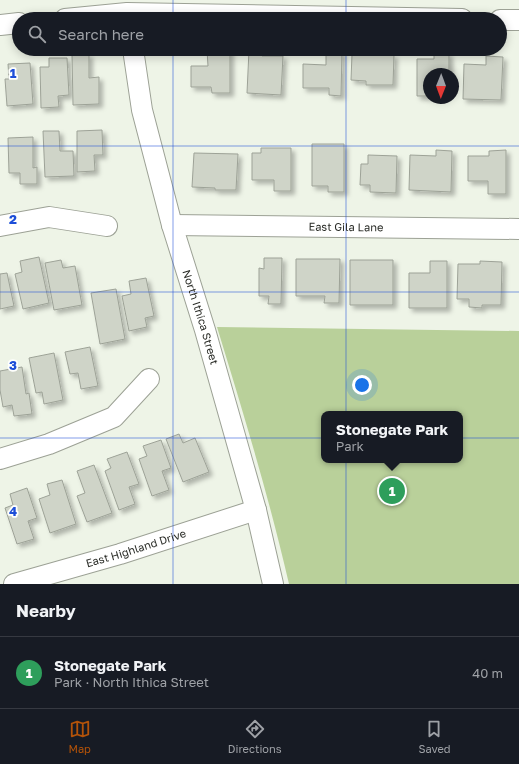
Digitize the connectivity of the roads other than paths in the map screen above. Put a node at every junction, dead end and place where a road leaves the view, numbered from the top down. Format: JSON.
{"nodes":[{"id":1,"x":128,"y":11,"type":"edge"},
{"id":2,"x":170,"y":12,"type":"edge"},
{"id":3,"x":507,"y":20,"type":"edge"},
{"id":4,"x":519,"y":20,"type":"edge"},
{"id":5,"x":12,"y":24,"type":"edge"},
{"id":6,"x":0,"y":25,"type":"edge"},
{"id":7,"x":134,"y":56,"type":"edge"},
{"id":8,"x":172,"y":225,"type":"junction"},
{"id":9,"x":0,"y":226,"type":"edge"},
{"id":10,"x":107,"y":226,"type":"dead end"},
{"id":11,"x":519,"y":229,"type":"edge"},
{"id":12,"x":149,"y":379,"type":"dead end"},
{"id":13,"x":0,"y":460,"type":"edge"},
{"id":14,"x":256,"y":510,"type":"junction"},
{"id":15,"x":14,"y":584,"type":"edge"},
{"id":16,"x":273,"y":584,"type":"edge"}],
"edges":[{"from":1,"to":2,"type":"street"},
{"from":3,"to":4,"type":"street"},
{"from":5,"to":6,"type":"street"},
{"from":7,"to":8,"type":"street","name":"North Ithica Street"},
{"from":8,"to":11,"type":"street","name":"East Gila Lane"},
{"from":8,"to":14,"type":"street","name":"North Ithica Street"},
{"from":9,"to":10,"type":"street"},
{"from":12,"to":13,"type":"street"},
{"from":14,"to":15,"type":"street","name":"East Highland Drive"},
{"from":14,"to":16,"type":"street","name":"North Ithica Street"}]}
